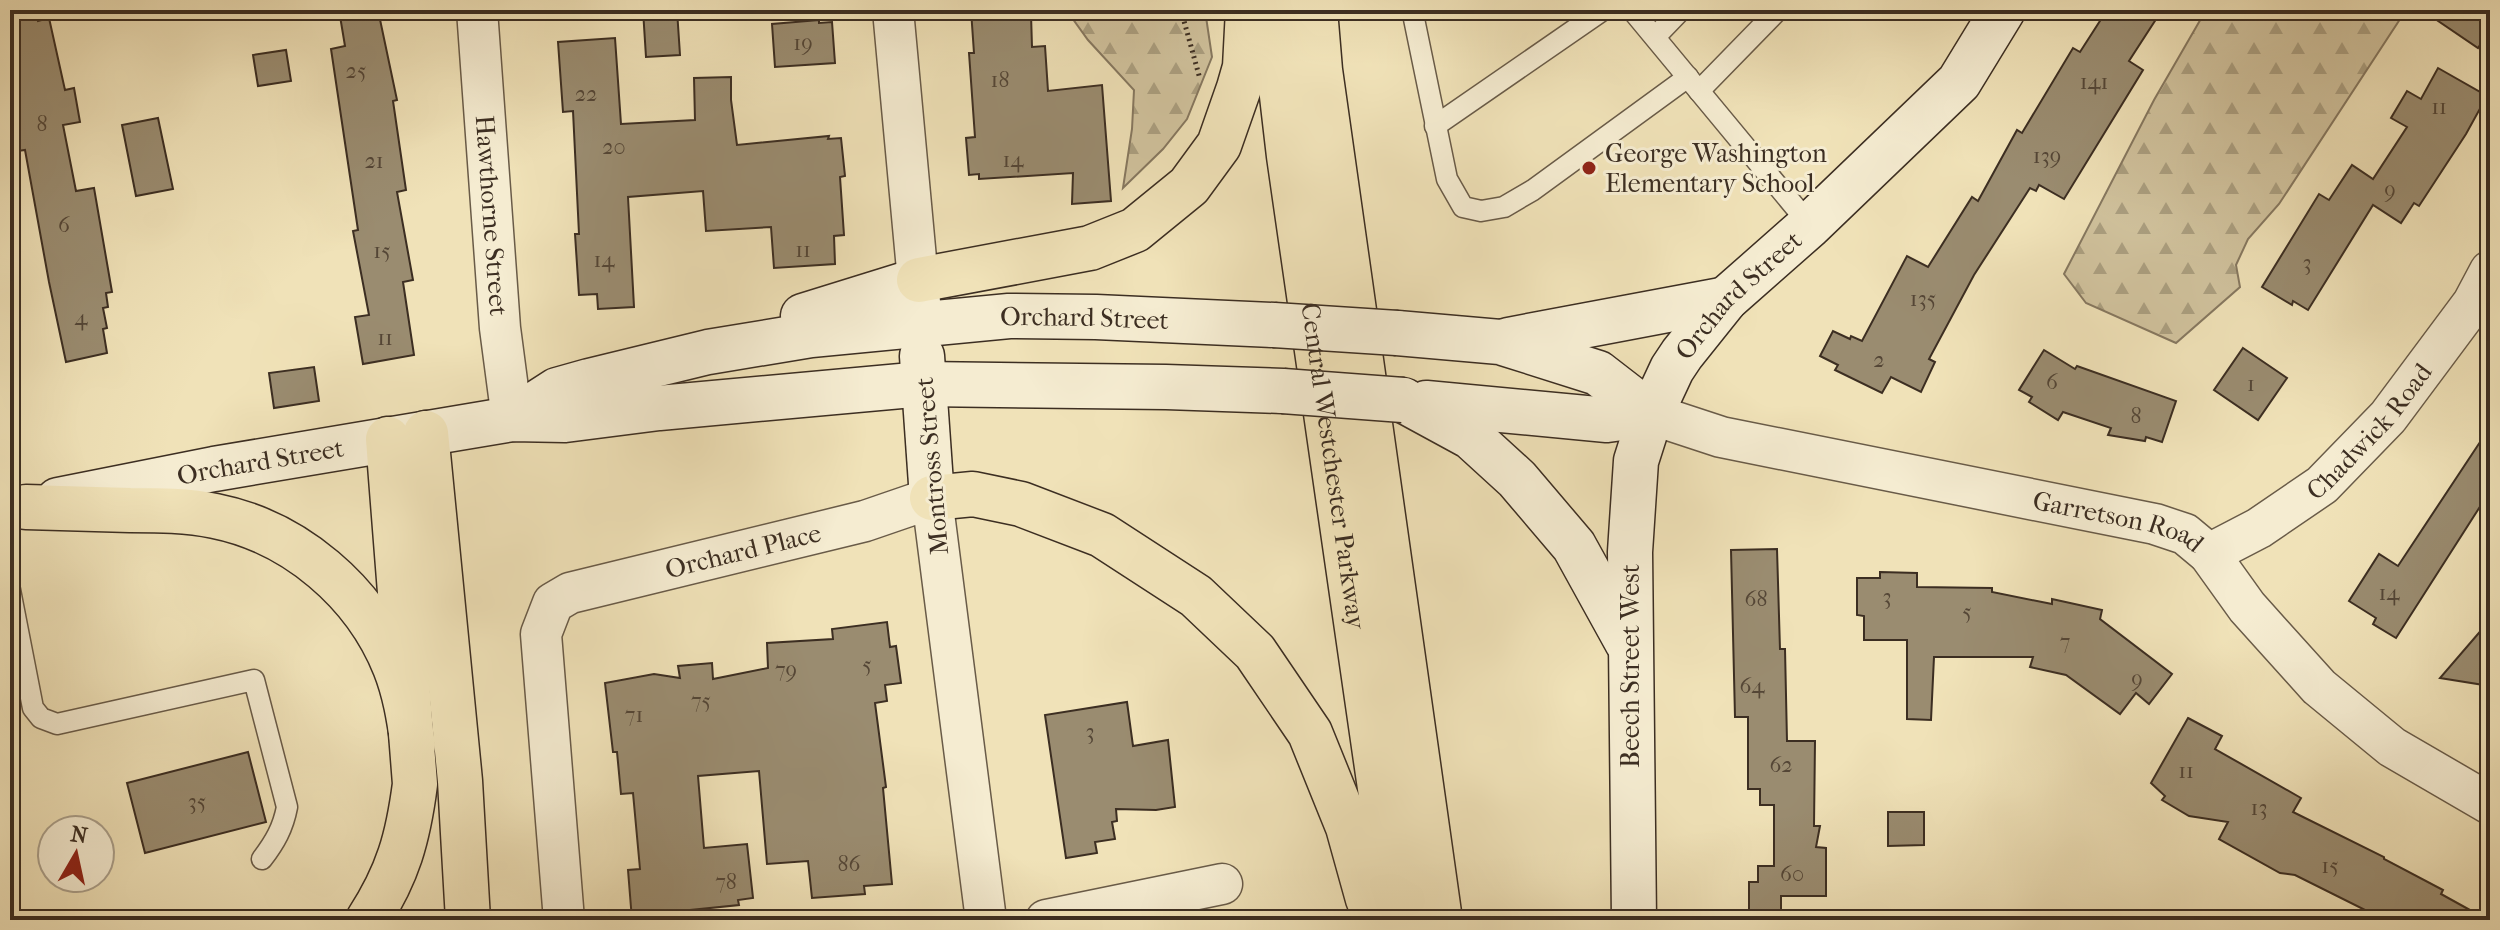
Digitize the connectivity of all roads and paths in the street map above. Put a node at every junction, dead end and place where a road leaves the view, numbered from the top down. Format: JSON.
{"nodes":[{"id":1,"x":477,"y":10,"type":"edge"},
{"id":2,"x":893,"y":10,"type":"edge"},
{"id":3,"x":1181,"y":10,"type":"edge"},
{"id":4,"x":1248,"y":10,"type":"edge"},
{"id":5,"x":1272,"y":10,"type":"edge"},
{"id":6,"x":1315,"y":10,"type":"edge"},
{"id":7,"x":1419,"y":10,"type":"edge"},
{"id":8,"x":1603,"y":10,"type":"edge"},
{"id":9,"x":1632,"y":10,"type":"edge"},
{"id":10,"x":1681,"y":10,"type":"edge"},
{"id":11,"x":1778,"y":10,"type":"edge"},
{"id":12,"x":2003,"y":10,"type":"edge"},
{"id":13,"x":1655,"y":37,"type":"junction"},
{"id":14,"x":1693,"y":84,"type":"junction"},
{"id":15,"x":1203,"y":93,"type":"dead end"},
{"id":16,"x":1435,"y":126,"type":"junction"},
{"id":17,"x":1810,"y":225,"type":"junction"},
{"id":18,"x":2490,"y":271,"type":"edge"},
{"id":19,"x":919,"y":280,"type":"junction"},
{"id":20,"x":1726,"y":299,"type":"junction"},
{"id":21,"x":921,"y":323,"type":"junction"},
{"id":22,"x":1500,"y":342,"type":"junction"},
{"id":23,"x":708,"y":352,"type":"junction"},
{"id":24,"x":923,"y":384,"type":"junction"},
{"id":25,"x":1403,"y":400,"type":"junction"},
{"id":26,"x":1651,"y":414,"type":"junction"},
{"id":27,"x":512,"y":419,"type":"junction"},
{"id":28,"x":407,"y":436,"type":"junction"},
{"id":29,"x":932,"y":498,"type":"junction"},
{"id":30,"x":18,"y":508,"type":"edge"},
{"id":31,"x":2209,"y":554,"type":"junction"},
{"id":32,"x":10,"y":590,"type":"edge"},
{"id":33,"x":1630,"y":647,"type":"junction"},
{"id":34,"x":413,"y":745,"type":"junction"},
{"id":35,"x":2490,"y":804,"type":"edge"},
{"id":36,"x":262,"y":859,"type":"dead end"},
{"id":37,"x":1222,"y":884,"type":"dead end"},
{"id":38,"x":368,"y":920,"type":"edge"},
{"id":39,"x":468,"y":920,"type":"edge"},
{"id":40,"x":564,"y":920,"type":"edge"},
{"id":41,"x":986,"y":920,"type":"edge"},
{"id":42,"x":1046,"y":920,"type":"edge"},
{"id":43,"x":1385,"y":920,"type":"edge"},
{"id":44,"x":1399,"y":920,"type":"edge"},
{"id":45,"x":1440,"y":920,"type":"edge"},
{"id":46,"x":1634,"y":920,"type":"edge"}],
"edges":[{"from":1,"to":27,"type":"street","name":"Hawthorne Street"},
{"from":2,"to":19,"type":"street","name":"Montross Street"},
{"from":3,"to":15,"type":"path"},
{"from":4,"to":19,"type":"main road"},
{"from":5,"to":44,"type":"main road","name":"Central Westchester Parkway"},
{"from":6,"to":45,"type":"main road","name":"Central Westchester Parkway"},
{"from":7,"to":16,"type":"lane"},
{"from":8,"to":16,"type":"lane"},
{"from":9,"to":13,"type":"lane"},
{"from":10,"to":13,"type":"lane"},
{"from":11,"to":14,"type":"lane"},
{"from":12,"to":17,"type":"street","name":"Orchard Street"},
{"from":13,"to":14,"type":"lane"},
{"from":14,"to":16,"type":"lane"},
{"from":14,"to":17,"type":"lane"},
{"from":17,"to":20,"type":"street","name":"Orchard Street"},
{"from":18,"to":31,"type":"street","name":"Chadwick Road"},
{"from":19,"to":21,"type":"street","name":"Montross Street"},
{"from":19,"to":23,"type":"street"},
{"from":20,"to":22,"type":"street"},
{"from":20,"to":26,"type":"street","name":"Orchard Street"},
{"from":21,"to":22,"type":"street","name":"Orchard Street","bridge":true},
{"from":21,"to":23,"type":"street","name":"Orchard Street"},
{"from":21,"to":24,"type":"street","name":"Montross Street"},
{"from":22,"to":26,"type":"street","name":"Orchard Street"},
{"from":23,"to":27,"type":"street","name":"Orchard Street"},
{"from":24,"to":25,"type":"street","name":"Orchard Street","bridge":true},
{"from":24,"to":27,"type":"street","name":"Orchard Street"},
{"from":24,"to":29,"type":"street","name":"Montross Street"},
{"from":25,"to":26,"type":"street","name":"Orchard Street"},
{"from":25,"to":33,"type":"street"},
{"from":26,"to":31,"type":"street","name":"Garretson Road"},
{"from":26,"to":33,"type":"street","name":"Beech Street West"},
{"from":27,"to":28,"type":"street","name":"Orchard Street"},
{"from":28,"to":30,"type":"street","name":"Orchard Street"},
{"from":28,"to":34,"type":"main road"},
{"from":28,"to":39,"type":"main road"},
{"from":29,"to":40,"type":"street","name":"Orchard Place"},
{"from":29,"to":41,"type":"street","name":"Montross Street"},
{"from":29,"to":43,"type":"main road"},
{"from":30,"to":34,"type":"main road"},
{"from":31,"to":35,"type":"street","name":"Garretson Road"},
{"from":32,"to":36,"type":"lane"},
{"from":33,"to":46,"type":"street","name":"Beech Street West"},
{"from":34,"to":38,"type":"main road"},
{"from":37,"to":42,"type":"street"}]}
